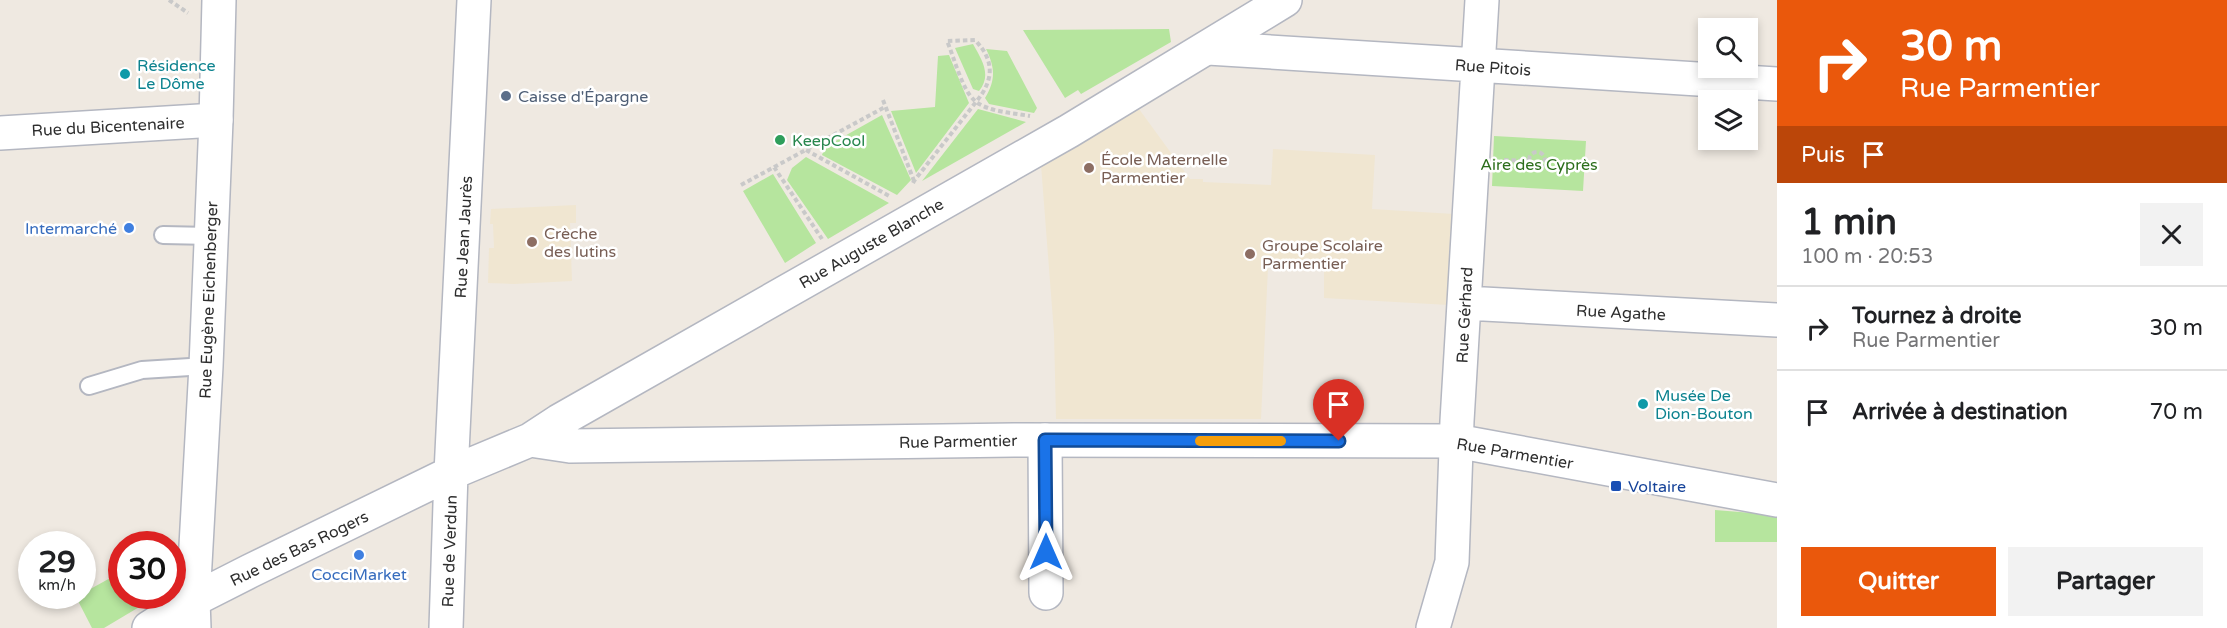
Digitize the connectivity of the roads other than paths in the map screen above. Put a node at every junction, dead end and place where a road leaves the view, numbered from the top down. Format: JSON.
{"nodes":[{"id":1,"x":219,"y":0,"type":"edge"},
{"id":2,"x":474,"y":0,"type":"edge"},
{"id":3,"x":1285,"y":0,"type":"edge"},
{"id":4,"x":1482,"y":0,"type":"edge"},
{"id":5,"x":1208,"y":48,"type":"junction"},
{"id":6,"x":1478,"y":66,"type":"junction"},
{"id":7,"x":1777,"y":84,"type":"edge"},
{"id":8,"x":216,"y":120,"type":"junction"},
{"id":9,"x":0,"y":133,"type":"edge"},
{"id":10,"x":163,"y":235,"type":"dead end"},
{"id":11,"x":211,"y":236,"type":"junction"},
{"id":12,"x":1465,"y":303,"type":"junction"},
{"id":13,"x":1777,"y":320,"type":"edge"},
{"id":14,"x":206,"y":366,"type":"junction"},
{"id":15,"x":89,"y":386,"type":"dead end"},
{"id":16,"x":594,"y":401,"type":"junction"},
{"id":17,"x":530,"y":440,"type":"junction"},
{"id":18,"x":1045,"y":440,"type":"junction"},
{"id":19,"x":1456,"y":441,"type":"junction"},
{"id":20,"x":609,"y":446,"type":"junction"},
{"id":21,"x":451,"y":473,"type":"junction"},
{"id":22,"x":1777,"y":500,"type":"edge"},
{"id":23,"x":1046,"y":593,"type":"dead end"},
{"id":24,"x":194,"y":614,"type":"edge"},
{"id":25,"x":149,"y":628,"type":"edge"},
{"id":26,"x":446,"y":628,"type":"edge"},
{"id":27,"x":1433,"y":628,"type":"edge"}],
"edges":[{"from":1,"to":8,"type":"street","name":"Rue Eugène Eichenberger"},
{"from":2,"to":21,"type":"street","name":"Rue Jean Jaurès"},
{"from":3,"to":5,"type":"street","name":"Rue Auguste Blanche"},
{"from":4,"to":6,"type":"street","name":"Rue Gérhard"},
{"from":5,"to":6,"type":"street","name":"Rue Pitois"},
{"from":5,"to":16,"type":"street","name":"Rue Auguste Blanche"},
{"from":6,"to":7,"type":"street","name":"Rue Pitois"},
{"from":6,"to":12,"type":"street","name":"Rue Gérhard"},
{"from":8,"to":9,"type":"street","name":"Rue du Bicentenaire"},
{"from":8,"to":11,"type":"street","name":"Rue Eugène Eichenberger"},
{"from":10,"to":11,"type":"lane"},
{"from":11,"to":14,"type":"street","name":"Rue Eugène Eichenberger"},
{"from":12,"to":13,"type":"street","name":"Rue Agathe"},
{"from":12,"to":19,"type":"street","name":"Rue Gérhard"},
{"from":14,"to":15,"type":"lane"},
{"from":14,"to":24,"type":"street","name":"Rue Eugène Eichenberger"},
{"from":16,"to":17,"type":"street","name":"Rue Auguste Blanche"},
{"from":16,"to":20,"type":"street"},
{"from":17,"to":20,"type":"street","name":"Rue Parmentier"},
{"from":17,"to":21,"type":"street","name":"Rue Auguste Blanche"},
{"from":18,"to":19,"type":"street","name":"Rue Parmentier"},
{"from":18,"to":20,"type":"street","name":"Rue Parmentier"},
{"from":18,"to":23,"type":"street"},
{"from":19,"to":22,"type":"street","name":"Rue Parmentier"},
{"from":19,"to":27,"type":"street","name":"Rue Gérhard"},
{"from":21,"to":24,"type":"street","name":"Rue des Bas Rogers"},
{"from":21,"to":26,"type":"street","name":"Rue de Verdun"},
{"from":24,"to":25,"type":"street","name":"Rue des Bas Rogers"}]}
